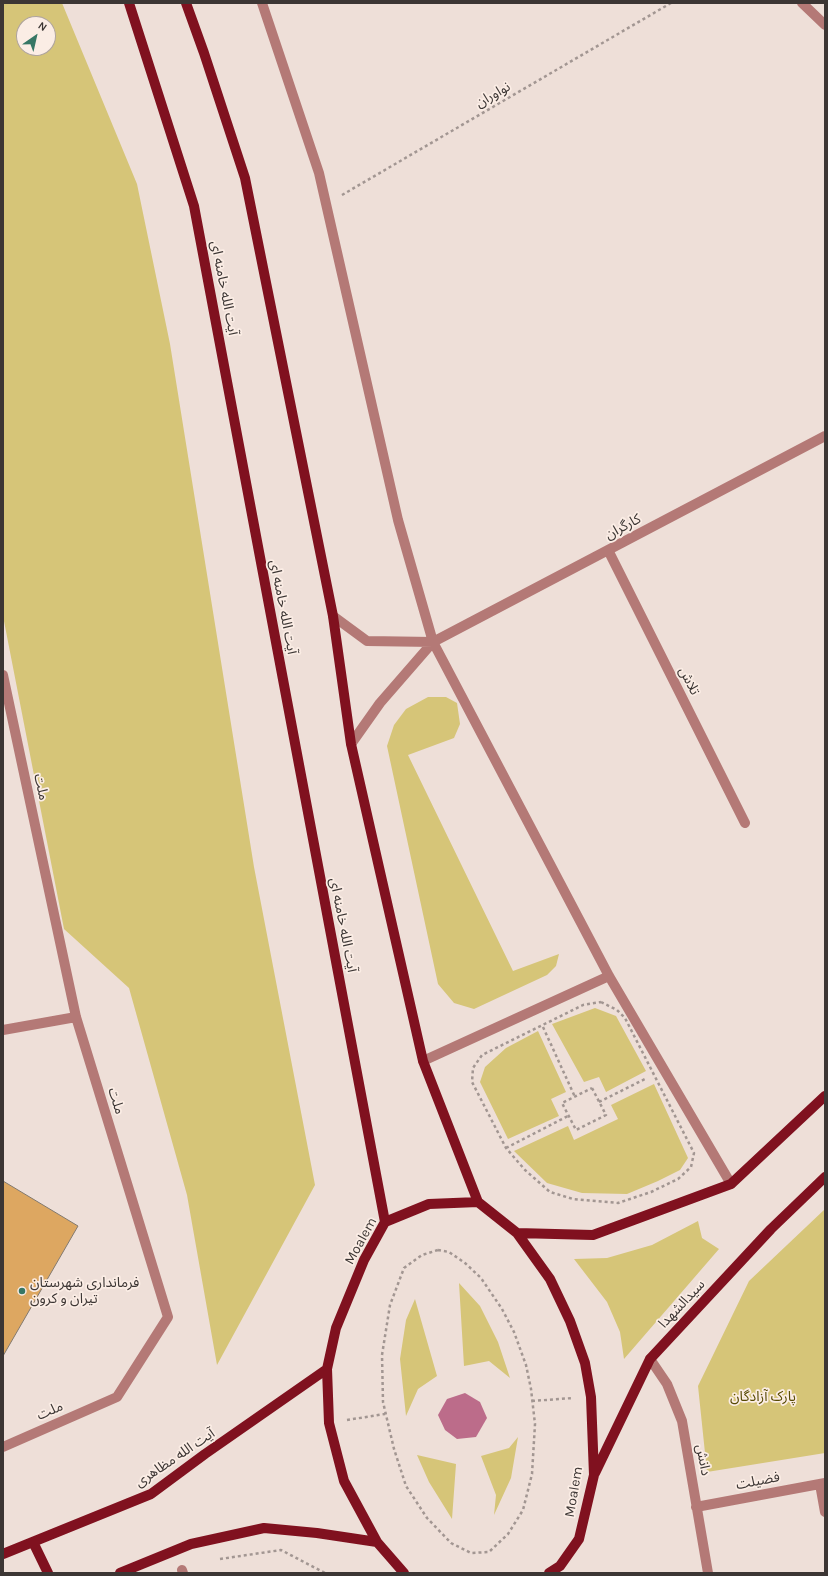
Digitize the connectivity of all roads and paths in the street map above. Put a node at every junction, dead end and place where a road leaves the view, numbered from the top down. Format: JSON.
{"nodes":[{"id":1,"x":129,"y":3,"type":"edge"},
{"id":2,"x":186,"y":3,"type":"edge"},
{"id":3,"x":262,"y":3,"type":"edge"},
{"id":4,"x":671,"y":3,"type":"edge"},
{"id":5,"x":802,"y":3,"type":"edge"},
{"id":6,"x":825,"y":25,"type":"edge"},
{"id":7,"x":326,"y":205,"type":"junction"},
{"id":8,"x":825,"y":438,"type":"edge"},
{"id":9,"x":608,"y":550,"type":"junction"},
{"id":10,"x":333,"y":616,"type":"junction"},
{"id":11,"x":433,"y":642,"type":"junction"},
{"id":12,"x":3,"y":676,"type":"edge"},
{"id":13,"x":351,"y":744,"type":"junction"},
{"id":14,"x":745,"y":823,"type":"dead end"},
{"id":15,"x":609,"y":976,"type":"junction"},
{"id":16,"x":76,"y":1018,"type":"junction"},
{"id":17,"x":543,"y":1026,"type":"junction"},
{"id":18,"x":3,"y":1030,"type":"edge"},
{"id":19,"x":423,"y":1061,"type":"junction"},
{"id":20,"x":664,"y":1070,"type":"junction"},
{"id":21,"x":654,"y":1074,"type":"junction"},
{"id":22,"x":825,"y":1096,"type":"edge"},
{"id":23,"x":575,"y":1097,"type":"junction"},
{"id":24,"x":599,"y":1102,"type":"junction"},
{"id":25,"x":568,"y":1116,"type":"junction"},
{"id":26,"x":506,"y":1148,"type":"junction"},
{"id":27,"x":825,"y":1177,"type":"edge"},
{"id":28,"x":731,"y":1184,"type":"junction"},
{"id":29,"x":478,"y":1202,"type":"junction"},
{"id":30,"x":385,"y":1222,"type":"junction"},
{"id":31,"x":517,"y":1233,"type":"junction"},
{"id":32,"x":650,"y":1359,"type":"junction"},
{"id":33,"x":327,"y":1369,"type":"junction"},
{"id":34,"x":591,"y":1396,"type":"junction"},
{"id":35,"x":532,"y":1400,"type":"junction"},
{"id":36,"x":386,"y":1414,"type":"junction"},
{"id":37,"x":329,"y":1424,"type":"junction"},
{"id":38,"x":3,"y":1447,"type":"edge"},
{"id":39,"x":594,"y":1475,"type":"junction"},
{"id":40,"x":823,"y":1483,"type":"edge"},
{"id":41,"x":696,"y":1507,"type":"junction"},
{"id":42,"x":825,"y":1512,"type":"edge"},
{"id":43,"x":33,"y":1542,"type":"junction"},
{"id":44,"x":377,"y":1542,"type":"junction"},
{"id":45,"x":3,"y":1554,"type":"edge"},
{"id":46,"x":212,"y":1560,"type":"dead end"},
{"id":47,"x":48,"y":1573,"type":"edge"},
{"id":48,"x":120,"y":1573,"type":"edge"},
{"id":49,"x":325,"y":1573,"type":"edge"},
{"id":50,"x":404,"y":1573,"type":"edge"},
{"id":51,"x":549,"y":1573,"type":"edge"},
{"id":52,"x":708,"y":1573,"type":"edge"}],
"edges":[{"from":1,"to":30,"type":"main road","name":"آیت الله خامنه ای"},
{"from":2,"to":10,"type":"main road"},
{"from":3,"to":7,"type":"street"},
{"from":4,"to":7,"type":"path","name":"نواوران"},
{"from":5,"to":6,"type":"street"},
{"from":7,"to":11,"type":"street"},
{"from":8,"to":9,"type":"street","name":"کارگران"},
{"from":9,"to":11,"type":"street","name":"کارگران"},
{"from":9,"to":14,"type":"street","name":"تلاش"},
{"from":10,"to":11,"type":"street"},
{"from":10,"to":13,"type":"main road"},
{"from":11,"to":13,"type":"street"},
{"from":11,"to":15,"type":"street"},
{"from":12,"to":16,"type":"street","name":"ملت"},
{"from":13,"to":19,"type":"main road"},
{"from":15,"to":19,"type":"street"},
{"from":15,"to":20,"type":"street"},
{"from":16,"to":18,"type":"street"},
{"from":16,"to":38,"type":"street","name":"ملت"},
{"from":17,"to":21,"type":"path"},
{"from":17,"to":23,"type":"path"},
{"from":17,"to":26,"type":"path"},
{"from":19,"to":29,"type":"main road"},
{"from":20,"to":21,"type":"path"},
{"from":20,"to":28,"type":"street"},
{"from":21,"to":24,"type":"path"},
{"from":21,"to":26,"type":"path"},
{"from":22,"to":28,"type":"main road"},
{"from":23,"to":24,"type":"path"},
{"from":23,"to":25,"type":"path"},
{"from":24,"to":25,"type":"path"},
{"from":25,"to":26,"type":"path"},
{"from":27,"to":32,"type":"main road","name":"سیدالشهدا"},
{"from":28,"to":31,"type":"main road"},
{"from":29,"to":30,"type":"main road","name":"Moalem"},
{"from":29,"to":31,"type":"main road","name":"Moalem"},
{"from":30,"to":33,"type":"main road","name":"Moalem"},
{"from":31,"to":34,"type":"main road","name":"Moalem"},
{"from":32,"to":39,"type":"main road","name":"سیدالشهدا"},
{"from":32,"to":41,"type":"street","name":"دانش"},
{"from":33,"to":37,"type":"main road","name":"Moalem"},
{"from":33,"to":43,"type":"main road","name":"آیت الله مظاهری"},
{"from":34,"to":35,"type":"path"},
{"from":34,"to":39,"type":"main road","name":"Moalem"},
{"from":35,"to":36,"type":"path"},
{"from":35,"to":36,"type":"path"},
{"from":36,"to":37,"type":"path"},
{"from":37,"to":44,"type":"main road","name":"Moalem"},
{"from":39,"to":51,"type":"main road","name":"Moalem"},
{"from":40,"to":41,"type":"street","name":"فضیلت"},
{"from":40,"to":42,"type":"street"},
{"from":41,"to":52,"type":"street","name":"دانش"},
{"from":43,"to":45,"type":"main road","name":"آیت الله مظاهری"},
{"from":43,"to":47,"type":"main road"},
{"from":44,"to":48,"type":"main road"},
{"from":44,"to":50,"type":"main road","name":"Moalem"},
{"from":46,"to":49,"type":"path"}]}
